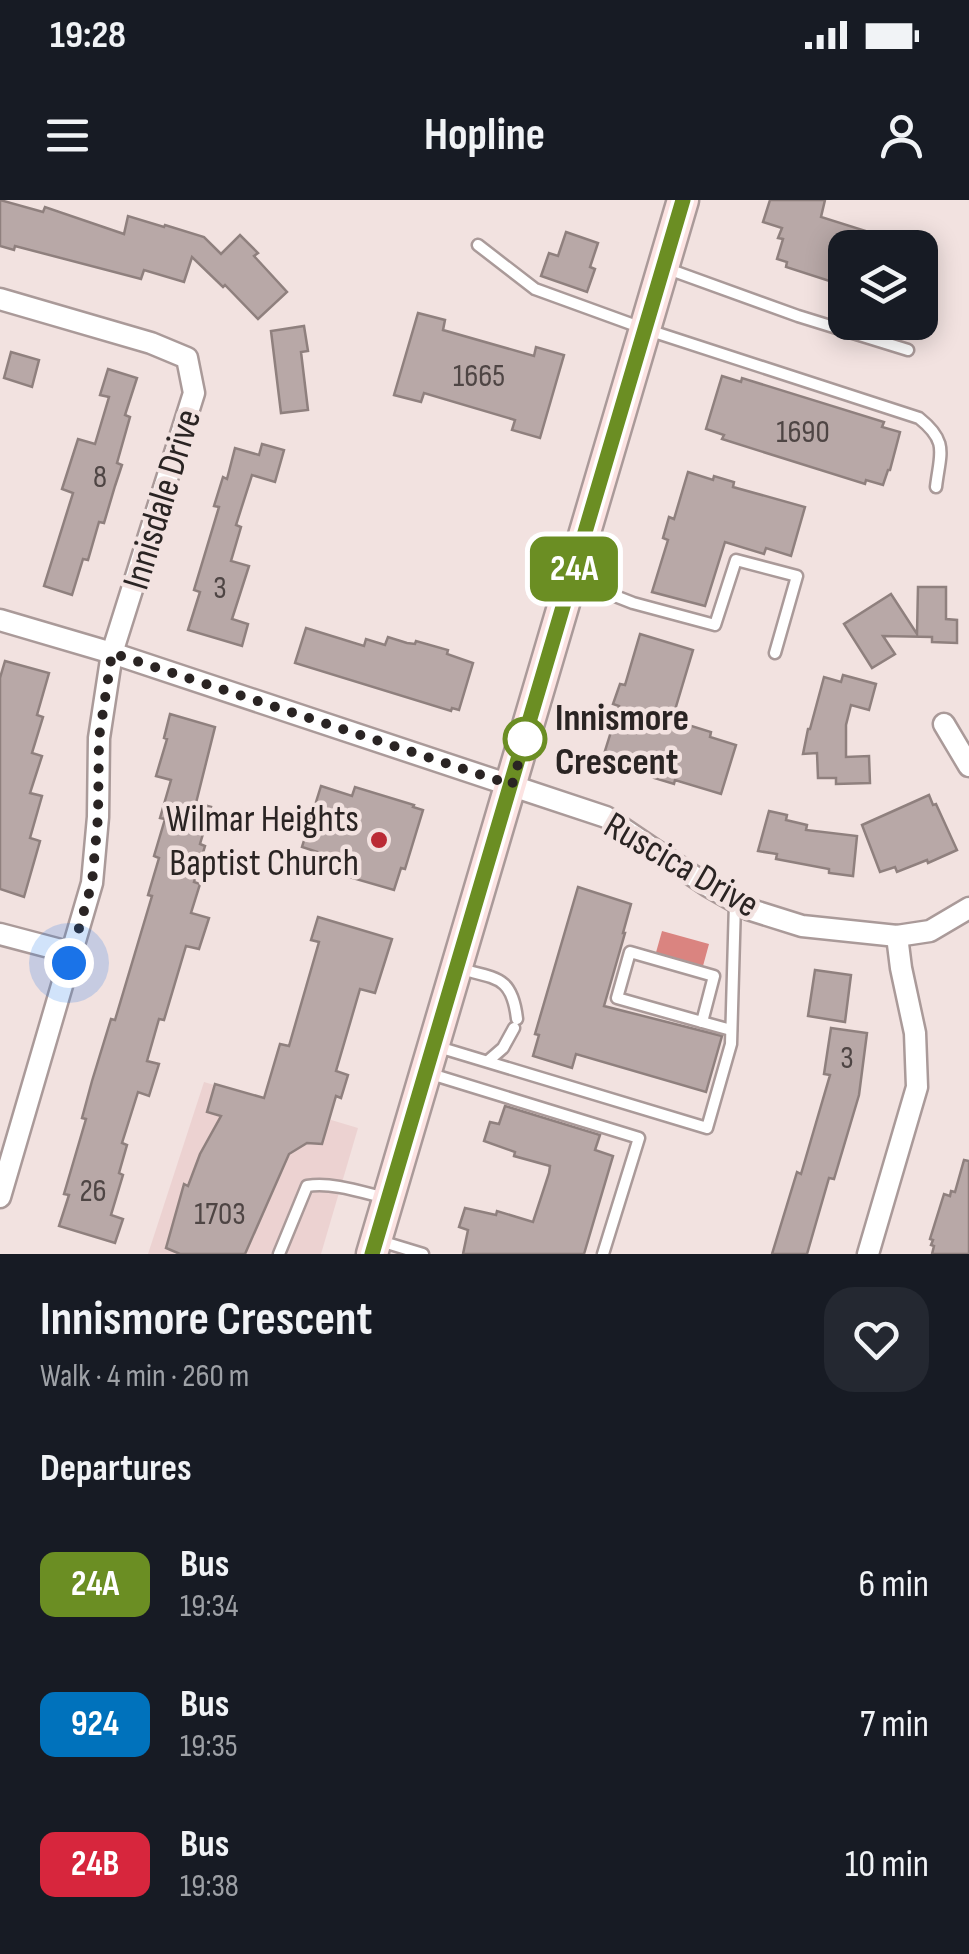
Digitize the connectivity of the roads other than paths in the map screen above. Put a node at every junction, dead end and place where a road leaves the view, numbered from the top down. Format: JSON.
{"nodes":[{"id":1,"x":682,"y":200,"type":"edge"},
{"id":2,"x":478,"y":245,"type":"dead end"},
{"id":3,"x":663,"y":268,"type":"junction"},
{"id":4,"x":0,"y":299,"type":"edge"},
{"id":5,"x":645,"y":329,"type":"junction"},
{"id":6,"x":908,"y":350,"type":"dead end"},
{"id":7,"x":936,"y":488,"type":"dead end"},
{"id":8,"x":570,"y":583,"type":"junction"},
{"id":9,"x":0,"y":620,"type":"edge"},
{"id":10,"x":112,"y":653,"type":"junction"},
{"id":11,"x":776,"y":654,"type":"dead end"},
{"id":12,"x":944,"y":724,"type":"dead end"},
{"id":13,"x":969,"y":766,"type":"edge"},
{"id":14,"x":512,"y":785,"type":"junction"},
{"id":15,"x":735,"y":902,"type":"junction"},
{"id":16,"x":969,"y":908,"type":"edge"},
{"id":17,"x":0,"y":934,"type":"edge"},
{"id":18,"x":897,"y":936,"type":"junction"},
{"id":19,"x":72,"y":953,"type":"junction"},
{"id":20,"x":456,"y":968,"type":"junction"},
{"id":21,"x":702,"y":1022,"type":"junction"},
{"id":22,"x":731,"y":1030,"type":"junction"},
{"id":23,"x":430,"y":1059,"type":"junction"},
{"id":24,"x":488,"y":1061,"type":"junction"},
{"id":25,"x":0,"y":1197,"type":"edge"},
{"id":26,"x":388,"y":1199,"type":"junction"},
{"id":27,"x":374,"y":1247,"type":"edge"},
{"id":28,"x":279,"y":1254,"type":"edge"},
{"id":29,"x":423,"y":1254,"type":"edge"},
{"id":30,"x":603,"y":1254,"type":"edge"},
{"id":31,"x":868,"y":1254,"type":"edge"}],
"edges":[{"from":1,"to":3,"type":"main road"},
{"from":2,"to":5,"type":"lane"},
{"from":3,"to":5,"type":"main road"},
{"from":3,"to":6,"type":"lane"},
{"from":4,"to":10,"type":"street","name":"Innisdale Drive"},
{"from":5,"to":7,"type":"lane"},
{"from":5,"to":8,"type":"main road"},
{"from":8,"to":11,"type":"lane"},
{"from":8,"to":14,"type":"main road"},
{"from":9,"to":10,"type":"street"},
{"from":10,"to":14,"type":"street"},
{"from":10,"to":19,"type":"street"},
{"from":12,"to":13,"type":"street"},
{"from":14,"to":15,"type":"street","name":"Ruscica Drive"},
{"from":14,"to":20,"type":"main road"},
{"from":15,"to":18,"type":"street","name":"Ruscica Drive"},
{"from":15,"to":22,"type":"lane"},
{"from":16,"to":18,"type":"street","name":"Ruscica Drive"},
{"from":17,"to":19,"type":"street"},
{"from":18,"to":31,"type":"street"},
{"from":19,"to":25,"type":"street"},
{"from":20,"to":23,"type":"main road"},
{"from":20,"to":24,"type":"lane"},
{"from":21,"to":21,"type":"lane"},
{"from":21,"to":22,"type":"lane"},
{"from":22,"to":24,"type":"lane"},
{"from":23,"to":24,"type":"lane"},
{"from":23,"to":26,"type":"main road"},
{"from":23,"to":30,"type":"lane"},
{"from":26,"to":27,"type":"main road"},
{"from":26,"to":28,"type":"lane"},
{"from":27,"to":29,"type":"lane"}]}
